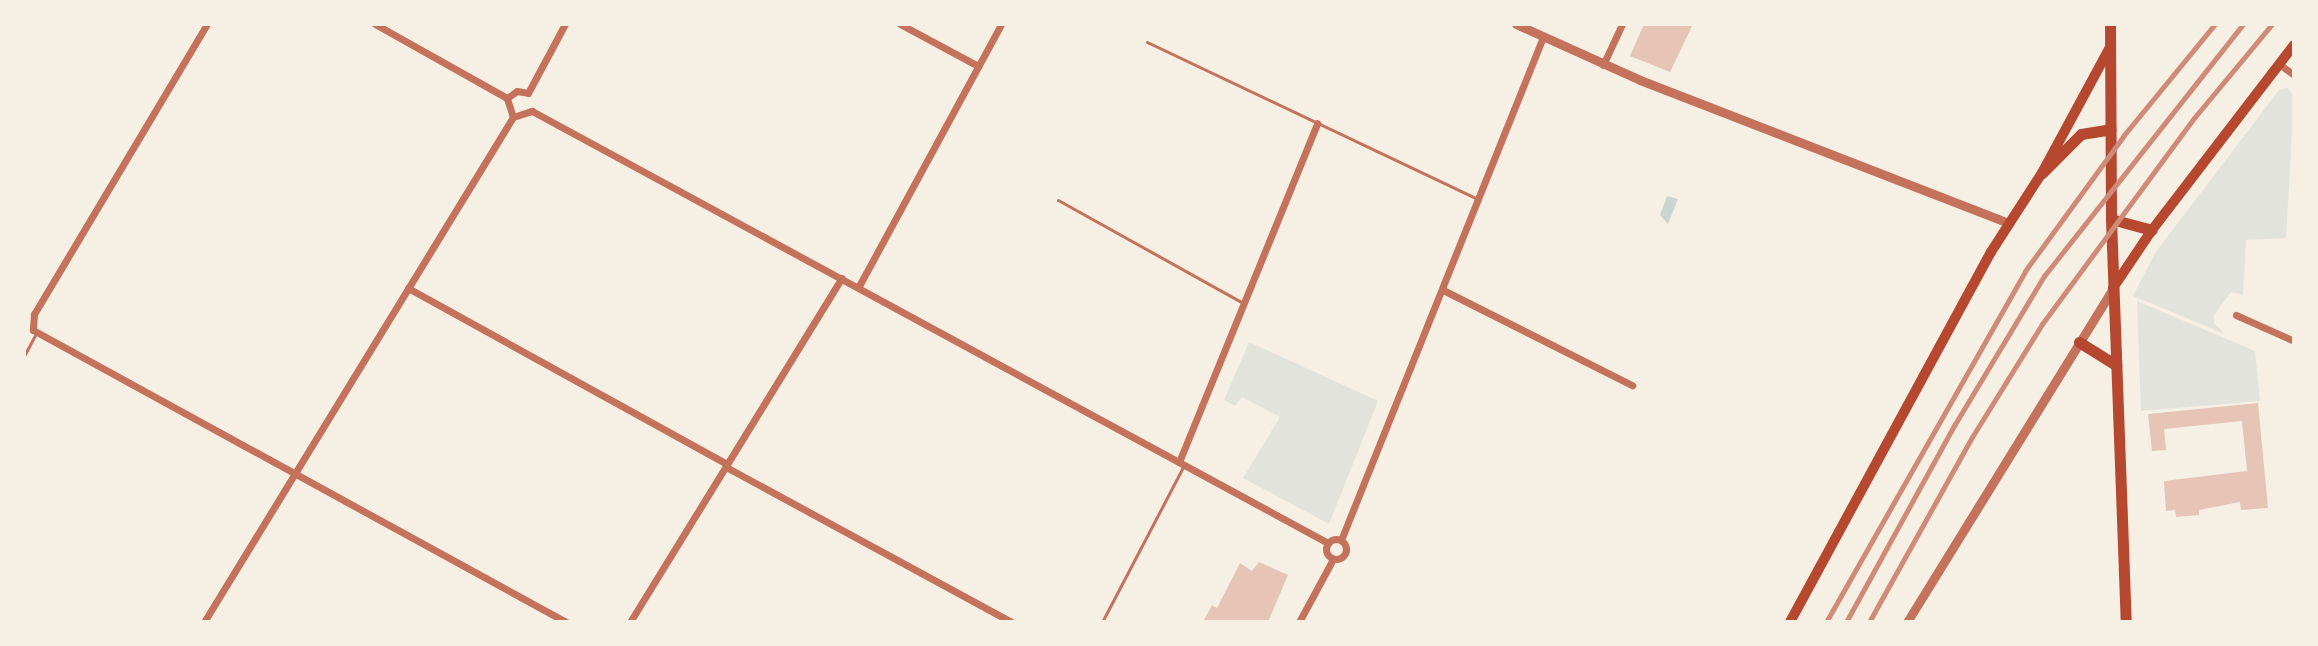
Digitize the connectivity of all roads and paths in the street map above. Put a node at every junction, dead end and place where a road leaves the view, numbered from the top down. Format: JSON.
{"nodes":[{"id":1,"x":207,"y":24,"type":"edge"},
{"id":2,"x":375,"y":24,"type":"edge"},
{"id":3,"x":565,"y":24,"type":"edge"},
{"id":4,"x":900,"y":24,"type":"edge"},
{"id":5,"x":1001,"y":24,"type":"edge"},
{"id":6,"x":1516,"y":24,"type":"edge"},
{"id":7,"x":1622,"y":24,"type":"edge"},
{"id":8,"x":2110,"y":24,"type":"edge"},
{"id":9,"x":1543,"y":37,"type":"junction"},
{"id":10,"x":1147,"y":42,"type":"dead end"},
{"id":11,"x":2294,"y":45,"type":"edge"},
{"id":12,"x":2110,"y":47,"type":"junction"},
{"id":13,"x":2279,"y":64,"type":"junction"},
{"id":14,"x":1603,"y":65,"type":"junction"},
{"id":15,"x":978,"y":66,"type":"junction"},
{"id":16,"x":2294,"y":75,"type":"edge"},
{"id":17,"x":528,"y":93,"type":"junction"},
{"id":18,"x":507,"y":98,"type":"junction"},
{"id":19,"x":532,"y":111,"type":"junction"},
{"id":20,"x":513,"y":117,"type":"junction"},
{"id":21,"x":1317,"y":123,"type":"junction"},
{"id":22,"x":2111,"y":129,"type":"junction"},
{"id":23,"x":2042,"y":173,"type":"junction"},
{"id":24,"x":1058,"y":200,"type":"dead end"},
{"id":25,"x":1480,"y":200,"type":"junction"},
{"id":26,"x":2111,"y":219,"type":"junction"},
{"id":27,"x":2008,"y":223,"type":"junction"},
{"id":28,"x":2152,"y":230,"type":"junction"},
{"id":29,"x":842,"y":278,"type":"junction"},
{"id":30,"x":859,"y":286,"type":"junction"},
{"id":31,"x":408,"y":288,"type":"junction"},
{"id":32,"x":2113,"y":288,"type":"junction"},
{"id":33,"x":1443,"y":290,"type":"junction"},
{"id":34,"x":1244,"y":304,"type":"junction"},
{"id":35,"x":2236,"y":315,"type":"dead end"},
{"id":36,"x":35,"y":331,"type":"junction"},
{"id":37,"x":2294,"y":341,"type":"edge"},
{"id":38,"x":2079,"y":342,"type":"junction"},
{"id":39,"x":24,"y":356,"type":"edge"},
{"id":40,"x":2116,"y":365,"type":"junction"},
{"id":41,"x":1632,"y":385,"type":"dead end"},
{"id":42,"x":1182,"y":464,"type":"junction"},
{"id":43,"x":726,"y":465,"type":"junction"},
{"id":44,"x":296,"y":472,"type":"junction"},
{"id":45,"x":1341,"y":540,"type":"junction"},
{"id":46,"x":1328,"y":543,"type":"junction"},
{"id":47,"x":1333,"y":559,"type":"junction"},
{"id":48,"x":204,"y":622,"type":"edge"},
{"id":49,"x":566,"y":622,"type":"edge"},
{"id":50,"x":630,"y":622,"type":"edge"},
{"id":51,"x":1012,"y":622,"type":"edge"},
{"id":52,"x":1102,"y":622,"type":"edge"},
{"id":53,"x":1299,"y":622,"type":"edge"},
{"id":54,"x":1790,"y":622,"type":"edge"},
{"id":55,"x":1907,"y":622,"type":"edge"},
{"id":56,"x":2126,"y":622,"type":"edge"}],
"edges":[{"from":1,"to":36,"type":"street"},
{"from":2,"to":18,"type":"street"},
{"from":3,"to":17,"type":"street"},
{"from":4,"to":15,"type":"street"},
{"from":5,"to":15,"type":"street"},
{"from":6,"to":9,"type":"street"},
{"from":7,"to":14,"type":"street"},
{"from":8,"to":12,"type":"highway"},
{"from":9,"to":14,"type":"street"},
{"from":9,"to":25,"type":"street"},
{"from":10,"to":21,"type":"lane"},
{"from":11,"to":13,"type":"main road"},
{"from":12,"to":22,"type":"highway"},
{"from":12,"to":23,"type":"main road"},
{"from":13,"to":16,"type":"street"},
{"from":13,"to":28,"type":"main road"},
{"from":14,"to":27,"type":"street"},
{"from":15,"to":30,"type":"street"},
{"from":17,"to":18,"type":"street"},
{"from":17,"to":19,"type":"street"},
{"from":18,"to":20,"type":"street"},
{"from":19,"to":20,"type":"street"},
{"from":19,"to":29,"type":"street"},
{"from":20,"to":31,"type":"street"},
{"from":21,"to":25,"type":"lane"},
{"from":21,"to":34,"type":"street"},
{"from":22,"to":23,"type":"highway"},
{"from":22,"to":26,"type":"highway"},
{"from":23,"to":27,"type":"main road"},
{"from":24,"to":34,"type":"lane"},
{"from":25,"to":33,"type":"street"},
{"from":26,"to":28,"type":"highway"},
{"from":26,"to":32,"type":"highway"},
{"from":27,"to":54,"type":"main road"},
{"from":28,"to":32,"type":"main road"},
{"from":29,"to":30,"type":"street"},
{"from":29,"to":43,"type":"street"},
{"from":30,"to":42,"type":"street"},
{"from":31,"to":43,"type":"street"},
{"from":31,"to":44,"type":"street"},
{"from":32,"to":38,"type":"street"},
{"from":32,"to":40,"type":"highway"},
{"from":33,"to":41,"type":"street"},
{"from":33,"to":45,"type":"street"},
{"from":34,"to":42,"type":"street"},
{"from":35,"to":37,"type":"street"},
{"from":36,"to":39,"type":"lane"},
{"from":36,"to":44,"type":"street"},
{"from":38,"to":40,"type":"highway"},
{"from":38,"to":55,"type":"street"},
{"from":40,"to":56,"type":"highway"},
{"from":42,"to":46,"type":"street"},
{"from":42,"to":52,"type":"lane"},
{"from":43,"to":50,"type":"street"},
{"from":43,"to":51,"type":"street"},
{"from":44,"to":48,"type":"street"},
{"from":44,"to":49,"type":"street"},
{"from":45,"to":46,"type":"street"},
{"from":45,"to":47,"type":"street"},
{"from":46,"to":47,"type":"street"},
{"from":47,"to":53,"type":"street"}]}
